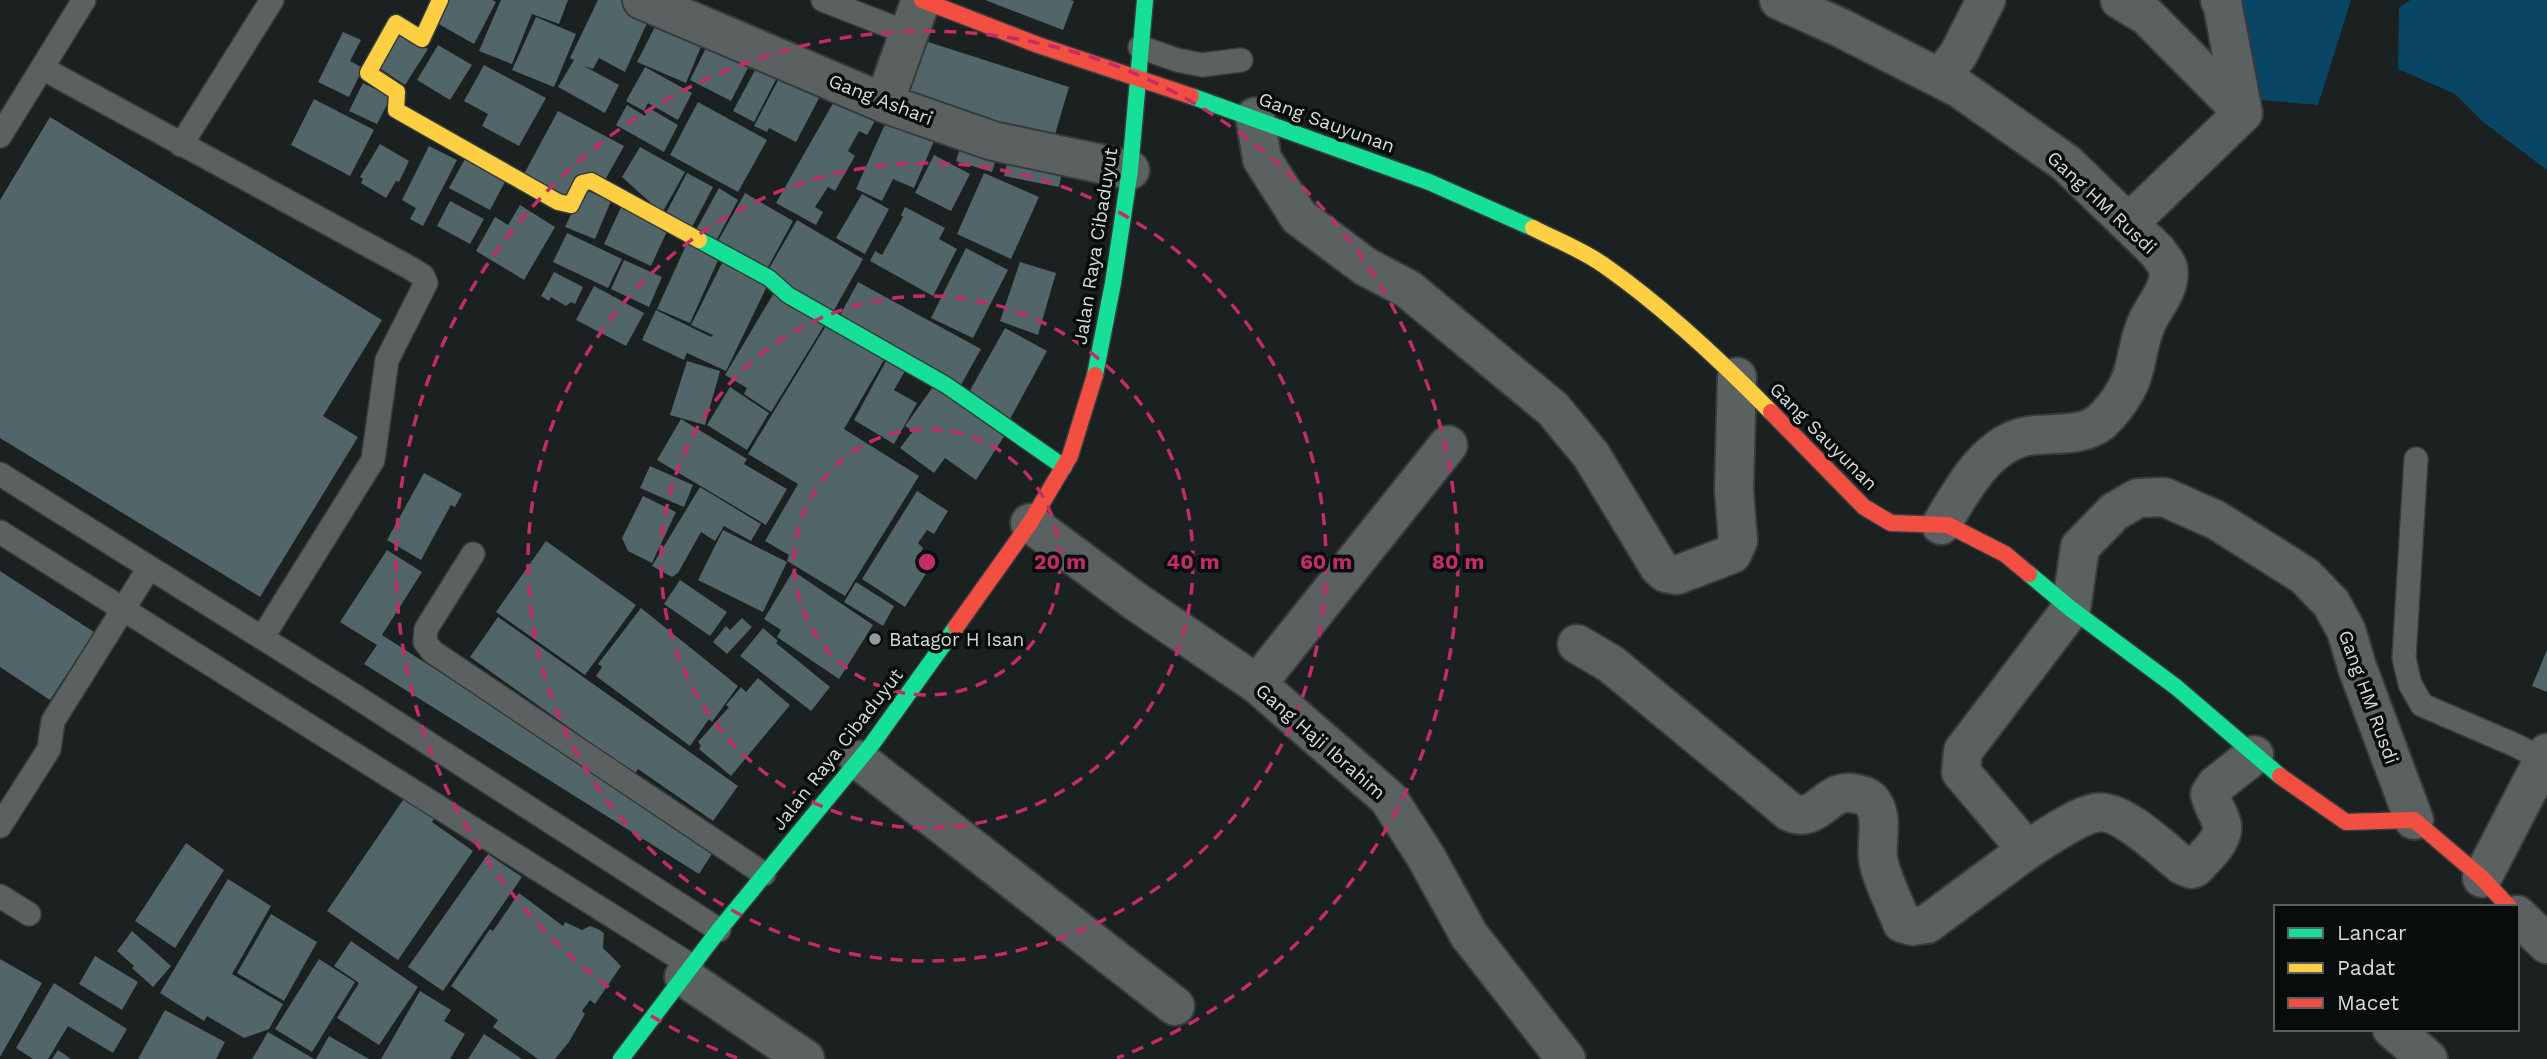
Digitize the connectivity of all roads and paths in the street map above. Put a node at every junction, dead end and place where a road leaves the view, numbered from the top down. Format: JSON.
{"nodes":[{"id":1,"x":84,"y":0,"type":"edge"},
{"id":2,"x":272,"y":0,"type":"edge"},
{"id":3,"x":440,"y":0,"type":"edge"},
{"id":4,"x":642,"y":0,"type":"edge"},
{"id":5,"x":823,"y":0,"type":"edge"},
{"id":6,"x":1145,"y":0,"type":"edge"},
{"id":7,"x":1779,"y":0,"type":"edge"},
{"id":8,"x":1986,"y":0,"type":"edge"},
{"id":9,"x":2220,"y":0,"type":"edge"},
{"id":10,"x":2139,"y":5,"type":"edge"},
{"id":11,"x":917,"y":11,"type":"edge"},
{"id":12,"x":1140,"y":47,"type":"junction"},
{"id":13,"x":1241,"y":61,"type":"dead end"},
{"id":14,"x":42,"y":68,"type":"junction"},
{"id":15,"x":1940,"y":78,"type":"junction"},
{"id":16,"x":1138,"y":79,"type":"junction"},
{"id":17,"x":884,"y":103,"type":"junction"},
{"id":18,"x":2244,"y":113,"type":"junction"},
{"id":19,"x":1255,"y":117,"type":"junction"},
{"id":20,"x":0,"y":136,"type":"edge"},
{"id":21,"x":181,"y":145,"type":"junction"},
{"id":22,"x":1130,"y":170,"type":"junction"},
{"id":23,"x":2129,"y":223,"type":"junction"},
{"id":24,"x":1737,"y":377,"type":"junction"},
{"id":25,"x":1448,"y":445,"type":"dead end"},
{"id":26,"x":2416,"y":459,"type":"dead end"},
{"id":27,"x":1064,"y":467,"type":"junction"},
{"id":28,"x":0,"y":474,"type":"edge"},
{"id":29,"x":1030,"y":523,"type":"junction"},
{"id":30,"x":1941,"y":525,"type":"junction"},
{"id":31,"x":0,"y":532,"type":"edge"},
{"id":32,"x":473,"y":554,"type":"dead end"},
{"id":33,"x":149,"y":568,"type":"junction"},
{"id":34,"x":2071,"y":609,"type":"junction"},
{"id":35,"x":124,"y":610,"type":"junction"},
{"id":36,"x":262,"y":638,"type":"junction"},
{"id":37,"x":1577,"y":644,"type":"dead end"},
{"id":38,"x":1257,"y":684,"type":"junction"},
{"id":39,"x":2254,"y":755,"type":"junction"},
{"id":40,"x":2544,"y":756,"type":"edge"},
{"id":41,"x":859,"y":760,"type":"junction"},
{"id":42,"x":2414,"y":820,"type":"junction"},
{"id":43,"x":0,"y":826,"type":"edge"},
{"id":44,"x":2027,"y":850,"type":"junction"},
{"id":45,"x":764,"y":874,"type":"junction"},
{"id":46,"x":2482,"y":878,"type":"junction"},
{"id":47,"x":0,"y":897,"type":"edge"},
{"id":48,"x":2508,"y":905,"type":"edge"},
{"id":49,"x":29,"y":914,"type":"dead end"},
{"id":50,"x":2519,"y":917,"type":"edge"},
{"id":51,"x":719,"y":930,"type":"junction"},
{"id":52,"x":2547,"y":944,"type":"edge"},
{"id":53,"x":688,"y":971,"type":"junction"},
{"id":54,"x":1175,"y":1006,"type":"dead end"},
{"id":55,"x":2394,"y":1031,"type":"edge"},
{"id":56,"x":621,"y":1059,"type":"edge"},
{"id":57,"x":805,"y":1059,"type":"edge"},
{"id":58,"x":1566,"y":1059,"type":"edge"},
{"id":59,"x":2428,"y":1059,"type":"edge"}],
"edges":[{"from":1,"to":14,"type":"lane"},
{"from":2,"to":21,"type":"lane"},
{"from":3,"to":27,"type":"street"},
{"from":4,"to":17,"type":"street","name":"Gang Ashari"},
{"from":5,"to":11,"type":"lane"},
{"from":6,"to":12,"type":"street","name":"Jalan Raya Cibaduyut"},
{"from":7,"to":15,"type":"street","name":"Gang HM Rusdi"},
{"from":8,"to":15,"type":"street"},
{"from":9,"to":18,"type":"street"},
{"from":10,"to":18,"type":"street"},
{"from":11,"to":16,"type":"street","name":"Gang Sauyunan"},
{"from":11,"to":17,"type":"street"},
{"from":12,"to":13,"type":"lane"},
{"from":12,"to":16,"type":"street","name":"Jalan Raya Cibaduyut"},
{"from":14,"to":20,"type":"lane"},
{"from":14,"to":21,"type":"lane"},
{"from":15,"to":23,"type":"street","name":"Gang HM Rusdi"},
{"from":16,"to":19,"type":"street","name":"Gang Sauyunan"},
{"from":16,"to":22,"type":"street","name":"Jalan Raya Cibaduyut"},
{"from":17,"to":22,"type":"street","name":"Gang Ashari"},
{"from":18,"to":23,"type":"street"},
{"from":19,"to":24,"type":"street","name":"Gang Sauyunan"},
{"from":19,"to":24,"type":"street"},
{"from":21,"to":36,"type":"lane"},
{"from":22,"to":27,"type":"street","name":"Jalan Raya Cibaduyut"},
{"from":23,"to":30,"type":"street","name":"Gang HM Rusdi"},
{"from":24,"to":30,"type":"street","name":"Gang Sauyunan"},
{"from":25,"to":38,"type":"street"},
{"from":26,"to":40,"type":"lane"},
{"from":27,"to":29,"type":"street","name":"Jalan Raya Cibaduyut"},
{"from":28,"to":33,"type":"lane"},
{"from":29,"to":38,"type":"street","name":"Gang Haji Ibrahim"},
{"from":29,"to":41,"type":"street","name":"Jalan Raya Cibaduyut"},
{"from":30,"to":34,"type":"street","name":"Gang Sauyunan"},
{"from":31,"to":35,"type":"lane"},
{"from":32,"to":45,"type":"lane"},
{"from":33,"to":35,"type":"lane"},
{"from":33,"to":36,"type":"lane"},
{"from":34,"to":39,"type":"street","name":"Gang Sauyunan"},
{"from":34,"to":42,"type":"street","name":"Gang HM Rusdi"},
{"from":34,"to":44,"type":"street"},
{"from":35,"to":43,"type":"lane"},
{"from":35,"to":53,"type":"lane"},
{"from":36,"to":51,"type":"lane"},
{"from":37,"to":44,"type":"street"},
{"from":38,"to":58,"type":"street","name":"Gang Haji Ibrahim"},
{"from":39,"to":42,"type":"street","name":"Gang Sauyunan"},
{"from":39,"to":44,"type":"street"},
{"from":40,"to":46,"type":"street"},
{"from":41,"to":45,"type":"street","name":"Jalan Raya Cibaduyut"},
{"from":41,"to":54,"type":"street"},
{"from":42,"to":46,"type":"street"},
{"from":45,"to":51,"type":"street","name":"Jalan Raya Cibaduyut"},
{"from":46,"to":48,"type":"street"},
{"from":47,"to":49,"type":"lane"},
{"from":50,"to":52,"type":"street"},
{"from":51,"to":53,"type":"street","name":"Jalan Raya Cibaduyut"},
{"from":53,"to":56,"type":"street","name":"Jalan Raya Cibaduyut"},
{"from":53,"to":57,"type":"street"},
{"from":55,"to":59,"type":"street"}]}
